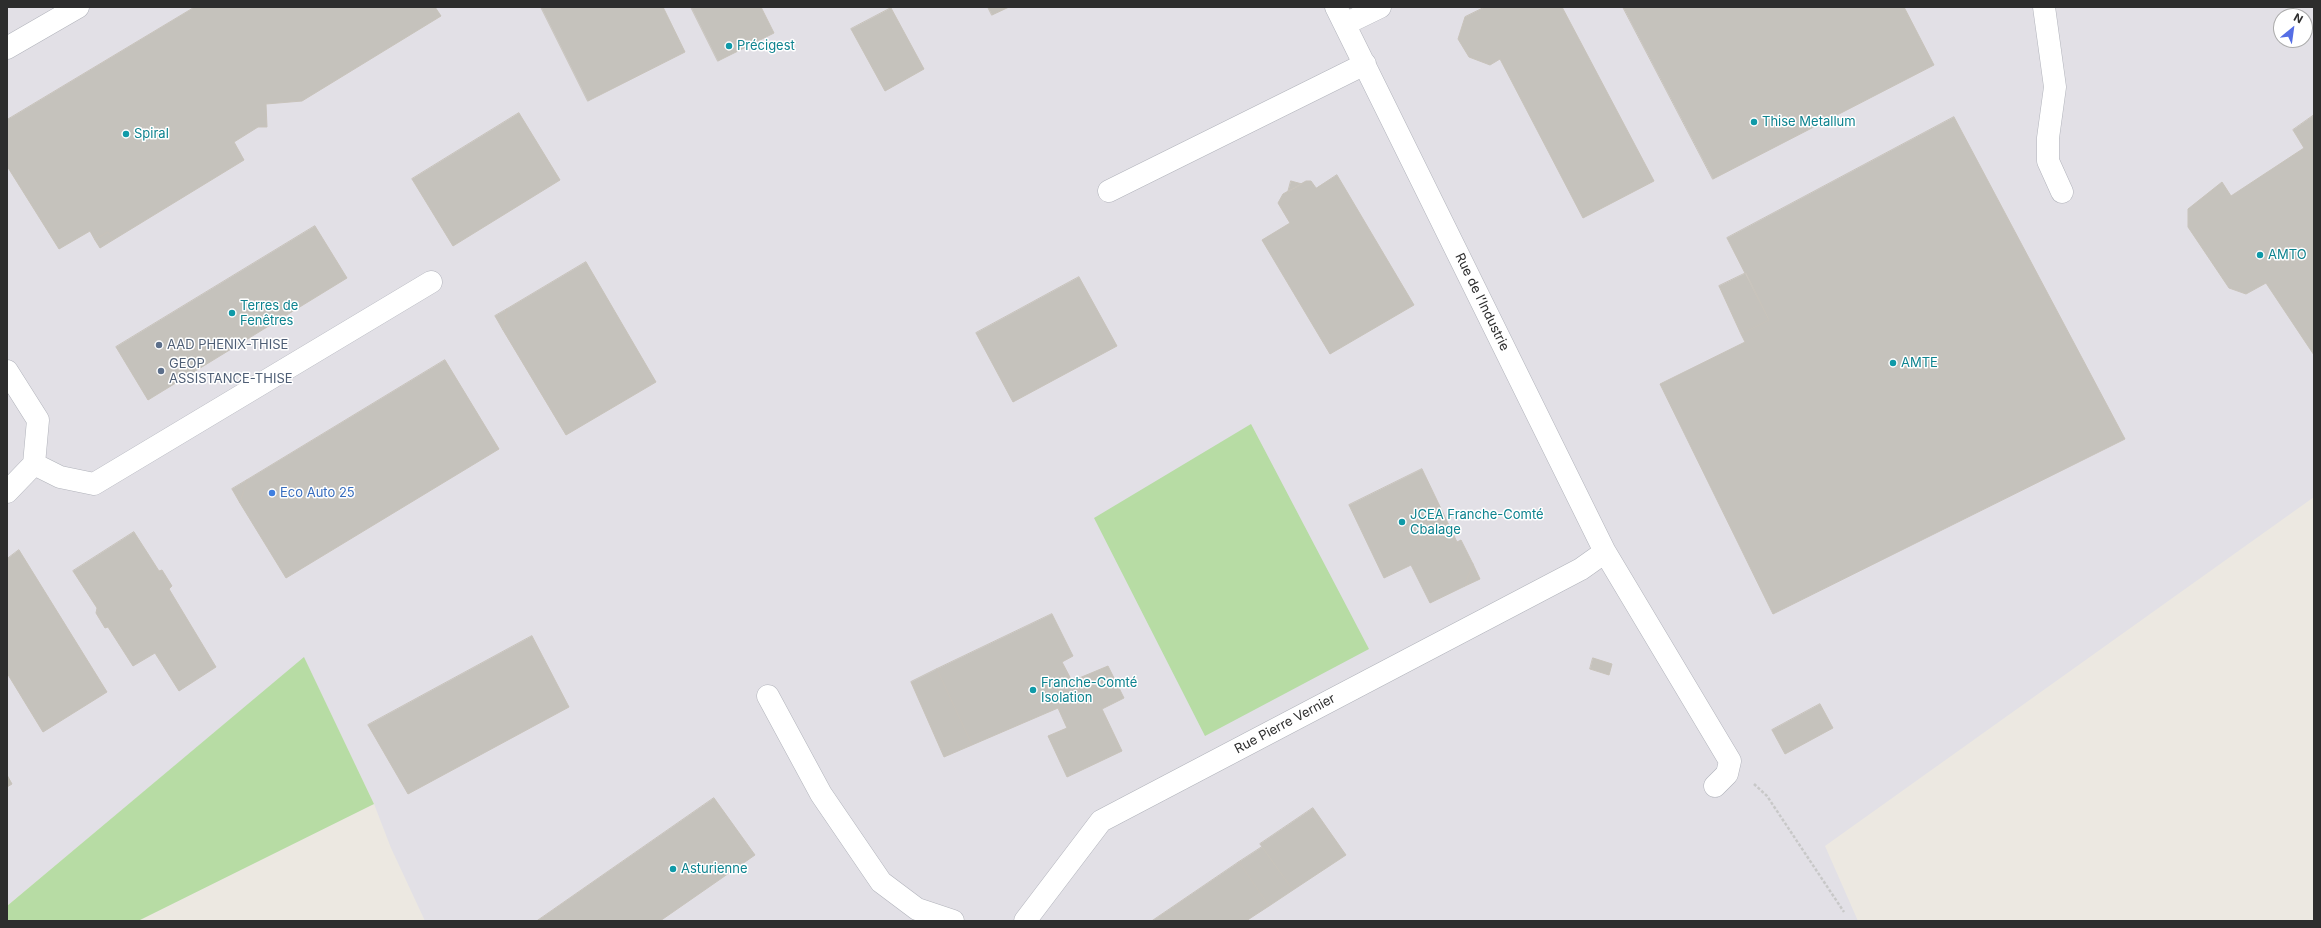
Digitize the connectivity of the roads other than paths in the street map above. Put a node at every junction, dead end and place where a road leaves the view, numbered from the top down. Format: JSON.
{"nodes":[{"id":1,"x":78,"y":7,"type":"edge"},
{"id":2,"x":1380,"y":7,"type":"edge"},
{"id":3,"x":2044,"y":7,"type":"edge"},
{"id":4,"x":1340,"y":16,"type":"edge"},
{"id":5,"x":7,"y":48,"type":"edge"},
{"id":6,"x":1365,"y":64,"type":"junction"},
{"id":7,"x":1108,"y":191,"type":"dead end"},
{"id":8,"x":2062,"y":192,"type":"dead end"},
{"id":9,"x":431,"y":282,"type":"dead end"},
{"id":10,"x":7,"y":371,"type":"edge"},
{"id":11,"x":34,"y":464,"type":"junction"},
{"id":12,"x":7,"y":492,"type":"edge"},
{"id":13,"x":1605,"y":552,"type":"junction"},
{"id":14,"x":768,"y":696,"type":"dead end"},
{"id":15,"x":1716,"y":786,"type":"dead end"},
{"id":16,"x":952,"y":921,"type":"edge"},
{"id":17,"x":1025,"y":921,"type":"edge"}],
"edges":[{"from":1,"to":5,"type":"street"},
{"from":2,"to":4,"type":"street"},
{"from":3,"to":8,"type":"street"},
{"from":4,"to":6,"type":"street","name":"Rue de l’Industrie"},
{"from":6,"to":7,"type":"street"},
{"from":6,"to":13,"type":"street","name":"Rue de l’Industrie"},
{"from":9,"to":11,"type":"street"},
{"from":10,"to":11,"type":"street"},
{"from":11,"to":12,"type":"street"},
{"from":13,"to":15,"type":"street","name":"Rue de l’Industrie"},
{"from":13,"to":17,"type":"street","name":"Rue Pierre Vernier"},
{"from":14,"to":16,"type":"street"}]}
